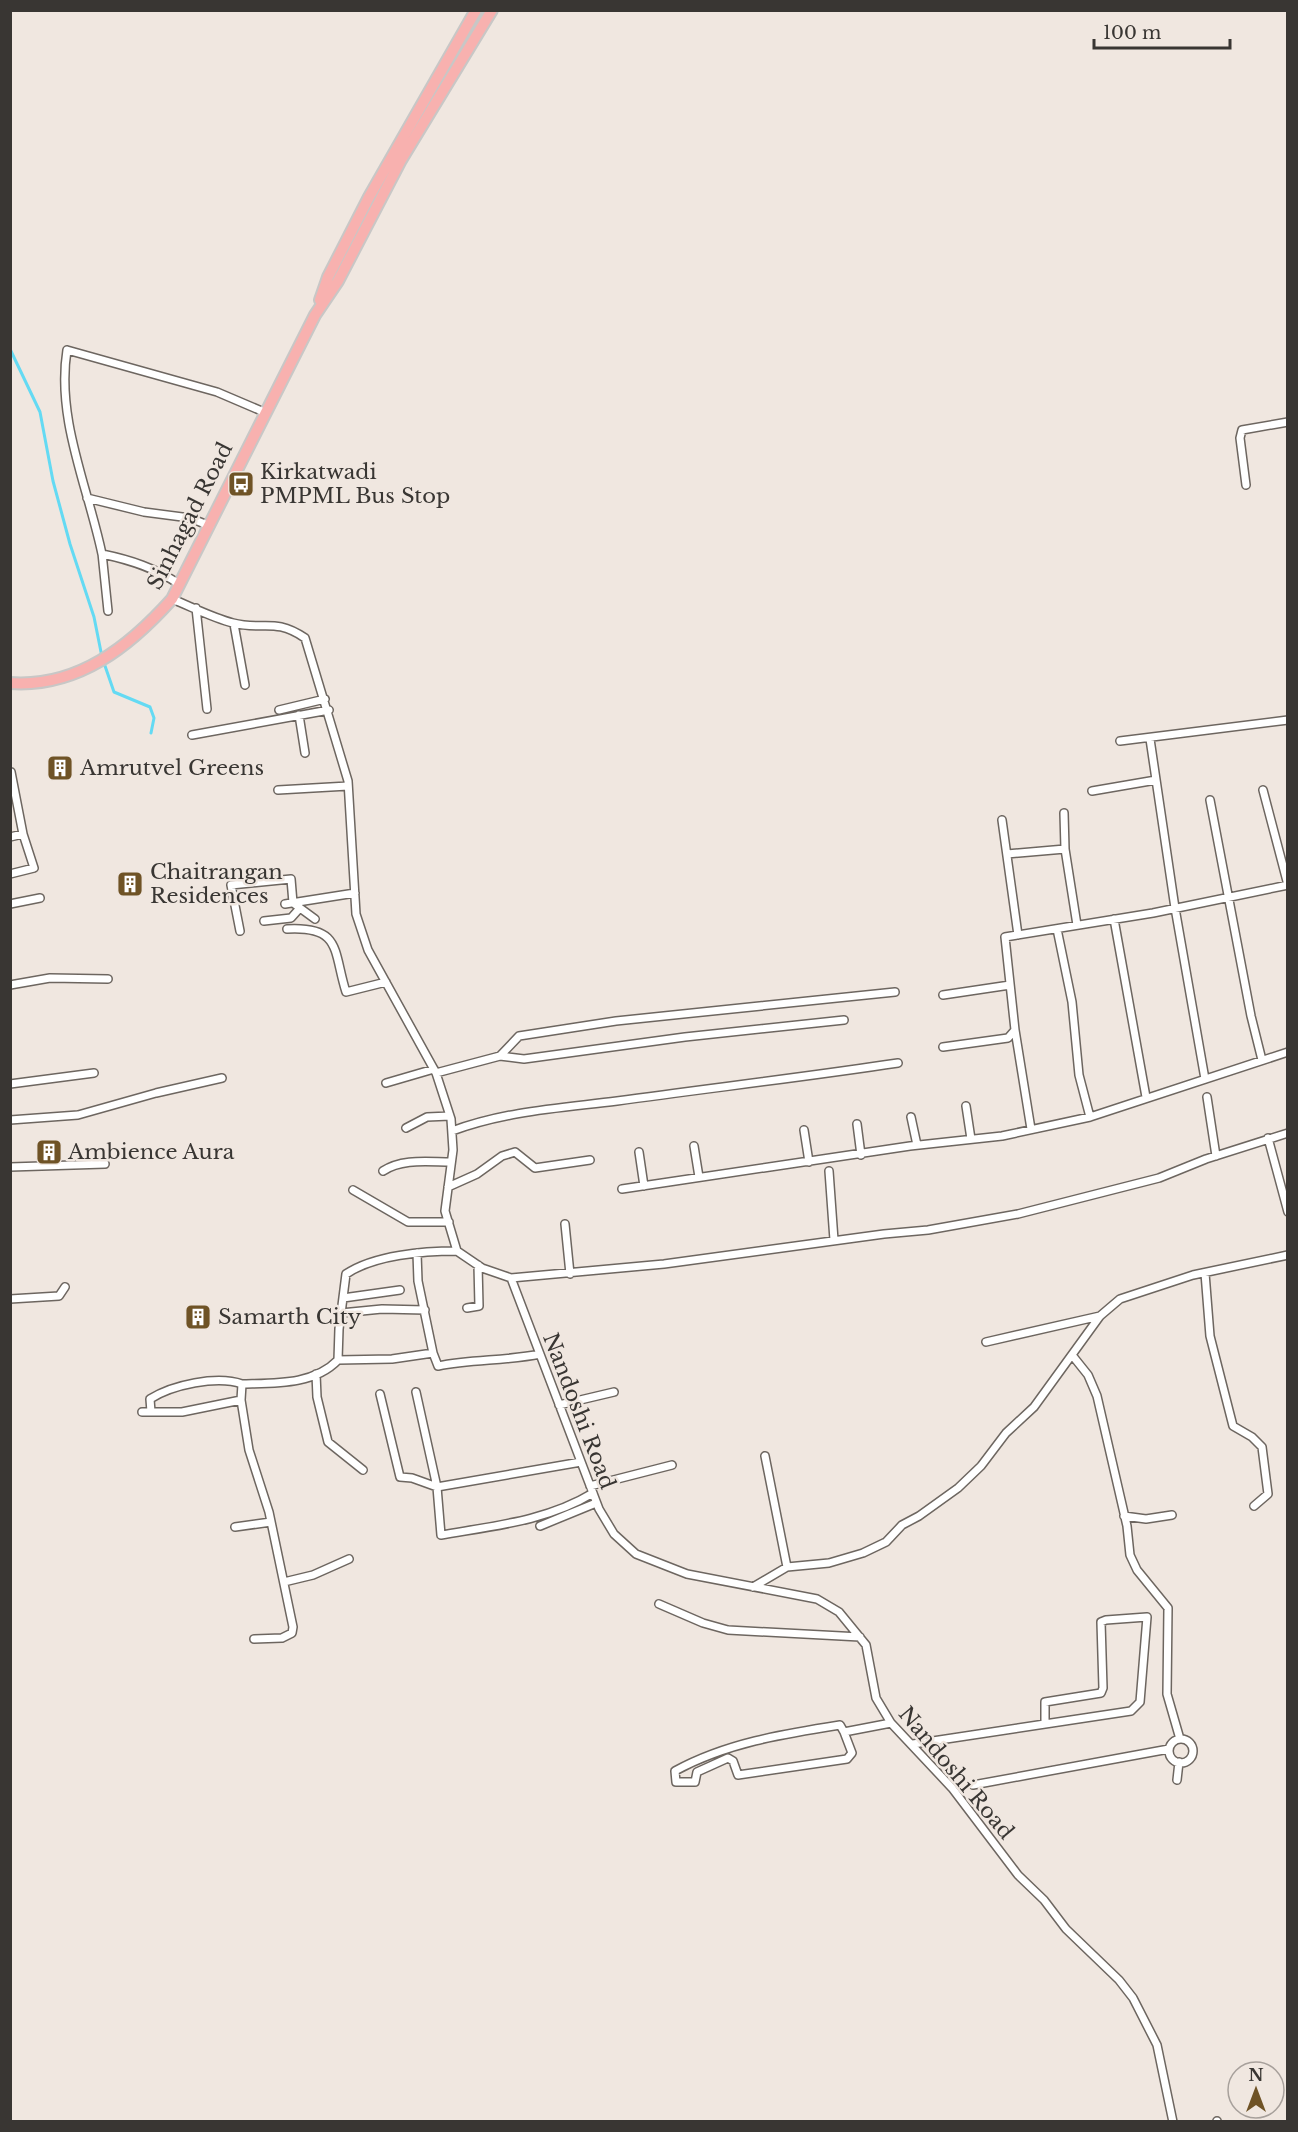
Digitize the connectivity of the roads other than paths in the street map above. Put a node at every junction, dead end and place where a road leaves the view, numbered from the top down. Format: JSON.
{"nodes":[{"id":1,"x":476,"y":10,"type":"edge"},
{"id":2,"x":492,"y":10,"type":"edge"},
{"id":3,"x":315,"y":315,"type":"junction"},
{"id":4,"x":264,"y":412,"type":"junction"},
{"id":5,"x":1287,"y":422,"type":"edge"},
{"id":6,"x":1246,"y":485,"type":"dead end"},
{"id":7,"x":87,"y":498,"type":"junction"},
{"id":8,"x":210,"y":526,"type":"junction"},
{"id":9,"x":102,"y":553,"type":"junction"},
{"id":10,"x":179,"y":584,"type":"junction"},
{"id":11,"x":172,"y":599,"type":"junction"},
{"id":12,"x":196,"y":608,"type":"junction"},
{"id":13,"x":108,"y":611,"type":"dead end"},
{"id":14,"x":234,"y":624,"type":"junction"},
{"id":15,"x":10,"y":683,"type":"edge"},
{"id":16,"x":245,"y":685,"type":"dead end"},
{"id":17,"x":325,"y":699,"type":"junction"},
{"id":18,"x":207,"y":709,"type":"dead end"},
{"id":19,"x":279,"y":710,"type":"dead end"},
{"id":20,"x":329,"y":710,"type":"junction"},
{"id":21,"x":299,"y":716,"type":"junction"},
{"id":22,"x":1287,"y":720,"type":"edge"},
{"id":23,"x":192,"y":735,"type":"dead end"},
{"id":24,"x":1150,"y":739,"type":"junction"},
{"id":25,"x":1120,"y":741,"type":"dead end"},
{"id":26,"x":305,"y":753,"type":"dead end"},
{"id":27,"x":11,"y":772,"type":"edge"},
{"id":28,"x":1156,"y":780,"type":"junction"},
{"id":29,"x":348,"y":786,"type":"junction"},
{"id":30,"x":278,"y":790,"type":"dead end"},
{"id":31,"x":1263,"y":790,"type":"dead end"},
{"id":32,"x":1092,"y":791,"type":"dead end"},
{"id":33,"x":1210,"y":800,"type":"dead end"},
{"id":34,"x":1064,"y":813,"type":"dead end"},
{"id":35,"x":1002,"y":820,"type":"dead end"},
{"id":36,"x":23,"y":834,"type":"junction"},
{"id":37,"x":10,"y":837,"type":"edge"},
{"id":38,"x":1065,"y":849,"type":"junction"},
{"id":39,"x":1007,"y":854,"type":"junction"},
{"id":40,"x":10,"y":874,"type":"edge"},
{"id":41,"x":1287,"y":885,"type":"edge"},
{"id":42,"x":355,"y":893,"type":"junction"},
{"id":43,"x":1227,"y":897,"type":"junction"},
{"id":44,"x":40,"y":898,"type":"dead end"},
{"id":45,"x":293,"y":903,"type":"junction"},
{"id":46,"x":10,"y":904,"type":"edge"},
{"id":47,"x":300,"y":908,"type":"junction"},
{"id":48,"x":1175,"y":908,"type":"junction"},
{"id":49,"x":315,"y":918,"type":"dead end"},
{"id":50,"x":285,"y":919,"type":"junction"},
{"id":51,"x":1114,"y":919,"type":"junction"},
{"id":52,"x":264,"y":921,"type":"dead end"},
{"id":53,"x":1077,"y":925,"type":"junction"},
{"id":54,"x":1057,"y":928,"type":"junction"},
{"id":55,"x":287,"y":929,"type":"dead end"},
{"id":56,"x":240,"y":931,"type":"dead end"},
{"id":57,"x":1018,"y":935,"type":"junction"},
{"id":58,"x":108,"y":979,"type":"dead end"},
{"id":59,"x":386,"y":982,"type":"junction"},
{"id":60,"x":10,"y":985,"type":"edge"},
{"id":61,"x":1010,"y":985,"type":"junction"},
{"id":62,"x":895,"y":992,"type":"dead end"},
{"id":63,"x":943,"y":994,"type":"dead end"},
{"id":64,"x":844,"y":1020,"type":"dead end"},
{"id":65,"x":1015,"y":1030,"type":"junction"},
{"id":66,"x":943,"y":1047,"type":"dead end"},
{"id":67,"x":1287,"y":1052,"type":"edge"},
{"id":68,"x":500,"y":1056,"type":"junction"},
{"id":69,"x":1262,"y":1060,"type":"junction"},
{"id":70,"x":898,"y":1063,"type":"dead end"},
{"id":71,"x":435,"y":1071,"type":"junction"},
{"id":72,"x":94,"y":1073,"type":"dead end"},
{"id":73,"x":222,"y":1078,"type":"dead end"},
{"id":74,"x":1206,"y":1079,"type":"junction"},
{"id":75,"x":387,"y":1083,"type":"dead end"},
{"id":76,"x":10,"y":1084,"type":"edge"},
{"id":77,"x":1146,"y":1097,"type":"junction"},
{"id":78,"x":1207,"y":1098,"type":"dead end"},
{"id":79,"x":966,"y":1106,"type":"dead end"},
{"id":80,"x":450,"y":1116,"type":"junction"},
{"id":81,"x":911,"y":1117,"type":"dead end"},
{"id":82,"x":1090,"y":1117,"type":"junction"},
{"id":83,"x":10,"y":1120,"type":"edge"},
{"id":84,"x":857,"y":1124,"type":"dead end"},
{"id":85,"x":406,"y":1128,"type":"dead end"},
{"id":86,"x":1031,"y":1129,"type":"junction"},
{"id":87,"x":804,"y":1130,"type":"dead end"},
{"id":88,"x":452,"y":1131,"type":"junction"},
{"id":89,"x":1287,"y":1133,"type":"edge"},
{"id":90,"x":1268,"y":1138,"type":"junction"},
{"id":91,"x":971,"y":1139,"type":"junction"},
{"id":92,"x":917,"y":1145,"type":"junction"},
{"id":93,"x":694,"y":1146,"type":"dead end"},
{"id":94,"x":639,"y":1152,"type":"dead end"},
{"id":95,"x":861,"y":1155,"type":"junction"},
{"id":96,"x":1216,"y":1155,"type":"junction"},
{"id":97,"x":590,"y":1160,"type":"dead end"},
{"id":98,"x":451,"y":1162,"type":"junction"},
{"id":99,"x":809,"y":1162,"type":"junction"},
{"id":100,"x":105,"y":1164,"type":"dead end"},
{"id":101,"x":10,"y":1167,"type":"edge"},
{"id":102,"x":383,"y":1171,"type":"dead end"},
{"id":103,"x":829,"y":1172,"type":"dead end"},
{"id":104,"x":699,"y":1177,"type":"junction"},
{"id":105,"x":644,"y":1186,"type":"junction"},
{"id":106,"x":448,"y":1187,"type":"junction"},
{"id":107,"x":622,"y":1189,"type":"dead end"},
{"id":108,"x":353,"y":1190,"type":"dead end"},
{"id":109,"x":1287,"y":1212,"type":"edge"},
{"id":110,"x":449,"y":1222,"type":"junction"},
{"id":111,"x":565,"y":1224,"type":"dead end"},
{"id":112,"x":834,"y":1240,"type":"junction"},
{"id":113,"x":458,"y":1251,"type":"junction"},
{"id":114,"x":417,"y":1253,"type":"junction"},
{"id":115,"x":1287,"y":1255,"type":"edge"},
{"id":116,"x":478,"y":1265,"type":"junction"},
{"id":117,"x":1205,"y":1273,"type":"junction"},
{"id":118,"x":570,"y":1274,"type":"junction"},
{"id":119,"x":511,"y":1278,"type":"junction"},
{"id":120,"x":65,"y":1287,"type":"dead end"},
{"id":121,"x":400,"y":1290,"type":"dead end"},
{"id":122,"x":343,"y":1298,"type":"junction"},
{"id":123,"x":10,"y":1299,"type":"edge"},
{"id":124,"x":467,"y":1308,"type":"dead end"},
{"id":125,"x":425,"y":1310,"type":"junction"},
{"id":126,"x":341,"y":1312,"type":"junction"},
{"id":127,"x":1100,"y":1316,"type":"junction"},
{"id":128,"x":986,"y":1342,"type":"dead end"},
{"id":129,"x":433,"y":1353,"type":"junction"},
{"id":130,"x":540,"y":1354,"type":"junction"},
{"id":131,"x":1072,"y":1355,"type":"junction"},
{"id":132,"x":338,"y":1360,"type":"junction"},
{"id":133,"x":316,"y":1374,"type":"junction"},
{"id":134,"x":246,"y":1384,"type":"junction"},
{"id":135,"x":416,"y":1392,"type":"dead end"},
{"id":136,"x":614,"y":1392,"type":"dead end"},
{"id":137,"x":380,"y":1394,"type":"dead end"},
{"id":138,"x":242,"y":1400,"type":"junction"},
{"id":139,"x":560,"y":1405,"type":"junction"},
{"id":140,"x":141,"y":1412,"type":"dead end"},
{"id":141,"x":151,"y":1412,"type":"junction"},
{"id":142,"x":765,"y":1456,"type":"dead end"},
{"id":143,"x":581,"y":1462,"type":"junction"},
{"id":144,"x":672,"y":1465,"type":"dead end"},
{"id":145,"x":363,"y":1470,"type":"dead end"},
{"id":146,"x":436,"y":1488,"type":"junction"},
{"id":147,"x":591,"y":1489,"type":"junction"},
{"id":148,"x":596,"y":1503,"type":"junction"},
{"id":149,"x":1254,"y":1506,"type":"dead end"},
{"id":150,"x":1172,"y":1515,"type":"dead end"},
{"id":151,"x":1124,"y":1516,"type":"junction"},
{"id":152,"x":271,"y":1522,"type":"junction"},
{"id":153,"x":540,"y":1526,"type":"dead end"},
{"id":154,"x":235,"y":1527,"type":"dead end"},
{"id":155,"x":349,"y":1559,"type":"dead end"},
{"id":156,"x":787,"y":1567,"type":"junction"},
{"id":157,"x":284,"y":1582,"type":"junction"},
{"id":158,"x":753,"y":1587,"type":"junction"},
{"id":159,"x":659,"y":1604,"type":"dead end"},
{"id":160,"x":860,"y":1637,"type":"junction"},
{"id":161,"x":254,"y":1639,"type":"dead end"},
{"id":162,"x":891,"y":1723,"type":"junction"},
{"id":163,"x":1045,"y":1724,"type":"junction"},
{"id":164,"x":844,"y":1732,"type":"junction"},
{"id":165,"x":1180,"y":1739,"type":"junction"},
{"id":166,"x":913,"y":1744,"type":"junction"},
{"id":167,"x":1169,"y":1749,"type":"junction"},
{"id":168,"x":1179,"y":1762,"type":"junction"},
{"id":169,"x":1176,"y":1780,"type":"dead end"},
{"id":170,"x":973,"y":1785,"type":"dead end"},
{"id":171,"x":1173,"y":2121,"type":"edge"}],
"edges":[{"from":1,"to":3,"type":"main road","name":"Sinhagad Road"},
{"from":2,"to":3,"type":"main road","name":"Sinhagad Road"},
{"from":3,"to":4,"type":"main road","name":"Sinhagad Road"},
{"from":4,"to":7,"type":"street"},
{"from":4,"to":8,"type":"main road","name":"Sinhagad Road"},
{"from":5,"to":6,"type":"street"},
{"from":7,"to":8,"type":"street"},
{"from":7,"to":9,"type":"street"},
{"from":8,"to":10,"type":"main road","name":"Sinhagad Road"},
{"from":9,"to":10,"type":"street"},
{"from":9,"to":13,"type":"street"},
{"from":10,"to":11,"type":"main road","name":"Sinhagad Road"},
{"from":11,"to":12,"type":"street"},
{"from":11,"to":15,"type":"main road","name":"Sinhagad Road"},
{"from":12,"to":14,"type":"street"},
{"from":12,"to":18,"type":"street"},
{"from":14,"to":16,"type":"street"},
{"from":14,"to":17,"type":"street"},
{"from":17,"to":19,"type":"street"},
{"from":17,"to":20,"type":"street"},
{"from":20,"to":21,"type":"street"},
{"from":20,"to":29,"type":"street"},
{"from":21,"to":23,"type":"street"},
{"from":21,"to":26,"type":"street"},
{"from":22,"to":24,"type":"street"},
{"from":24,"to":25,"type":"street"},
{"from":24,"to":28,"type":"street"},
{"from":27,"to":36,"type":"street"},
{"from":28,"to":32,"type":"street"},
{"from":28,"to":48,"type":"street"},
{"from":29,"to":30,"type":"street"},
{"from":29,"to":42,"type":"street"},
{"from":31,"to":41,"type":"street"},
{"from":33,"to":43,"type":"street"},
{"from":34,"to":38,"type":"street"},
{"from":35,"to":39,"type":"street"},
{"from":36,"to":37,"type":"street"},
{"from":36,"to":40,"type":"street"},
{"from":38,"to":39,"type":"street"},
{"from":38,"to":53,"type":"street"},
{"from":39,"to":57,"type":"street"},
{"from":41,"to":43,"type":"street"},
{"from":42,"to":45,"type":"street"},
{"from":42,"to":59,"type":"street"},
{"from":43,"to":48,"type":"street"},
{"from":43,"to":69,"type":"street"},
{"from":44,"to":46,"type":"street"},
{"from":45,"to":47,"type":"street"},
{"from":45,"to":50,"type":"street"},
{"from":45,"to":56,"type":"street"},
{"from":47,"to":49,"type":"street"},
{"from":47,"to":50,"type":"street"},
{"from":48,"to":51,"type":"street"},
{"from":48,"to":74,"type":"street"},
{"from":50,"to":52,"type":"street"},
{"from":51,"to":53,"type":"street"},
{"from":51,"to":77,"type":"street"},
{"from":53,"to":54,"type":"street"},
{"from":54,"to":57,"type":"street"},
{"from":54,"to":82,"type":"street"},
{"from":55,"to":59,"type":"street"},
{"from":57,"to":61,"type":"street"},
{"from":58,"to":60,"type":"street"},
{"from":59,"to":71,"type":"street"},
{"from":61,"to":63,"type":"street"},
{"from":61,"to":65,"type":"street"},
{"from":62,"to":68,"type":"street"},
{"from":64,"to":68,"type":"street"},
{"from":65,"to":66,"type":"street"},
{"from":65,"to":86,"type":"street"},
{"from":67,"to":69,"type":"street"},
{"from":68,"to":71,"type":"street"},
{"from":69,"to":74,"type":"street"},
{"from":70,"to":88,"type":"street"},
{"from":71,"to":75,"type":"street"},
{"from":71,"to":80,"type":"street"},
{"from":72,"to":76,"type":"street"},
{"from":73,"to":83,"type":"street"},
{"from":74,"to":77,"type":"street"},
{"from":77,"to":82,"type":"street"},
{"from":78,"to":96,"type":"street"},
{"from":79,"to":91,"type":"street"},
{"from":80,"to":85,"type":"street"},
{"from":80,"to":88,"type":"street"},
{"from":81,"to":92,"type":"street"},
{"from":82,"to":86,"type":"street"},
{"from":84,"to":95,"type":"street"},
{"from":86,"to":91,"type":"street"},
{"from":87,"to":99,"type":"street"},
{"from":88,"to":98,"type":"street"},
{"from":89,"to":90,"type":"street"},
{"from":90,"to":96,"type":"street"},
{"from":90,"to":109,"type":"street"},
{"from":91,"to":92,"type":"street"},
{"from":92,"to":95,"type":"street"},
{"from":93,"to":104,"type":"street"},
{"from":94,"to":105,"type":"street"},
{"from":95,"to":99,"type":"street"},
{"from":96,"to":112,"type":"street"},
{"from":97,"to":106,"type":"street"},
{"from":98,"to":102,"type":"street"},
{"from":98,"to":106,"type":"street"},
{"from":99,"to":104,"type":"street"},
{"from":100,"to":101,"type":"street"},
{"from":103,"to":112,"type":"street"},
{"from":104,"to":105,"type":"street"},
{"from":105,"to":107,"type":"street"},
{"from":106,"to":110,"type":"street"},
{"from":108,"to":110,"type":"street"},
{"from":110,"to":113,"type":"street"},
{"from":111,"to":118,"type":"street"},
{"from":112,"to":118,"type":"street"},
{"from":113,"to":114,"type":"street"},
{"from":113,"to":116,"type":"street"},
{"from":114,"to":122,"type":"street"},
{"from":114,"to":125,"type":"street"},
{"from":115,"to":117,"type":"street"},
{"from":116,"to":119,"type":"street"},
{"from":116,"to":124,"type":"street"},
{"from":117,"to":127,"type":"street"},
{"from":117,"to":149,"type":"street"},
{"from":118,"to":119,"type":"street"},
{"from":119,"to":130,"type":"street","name":"Nandoshi Road"},
{"from":120,"to":123,"type":"street"},
{"from":121,"to":122,"type":"street"},
{"from":122,"to":126,"type":"street"},
{"from":125,"to":126,"type":"street"},
{"from":125,"to":129,"type":"street"},
{"from":126,"to":132,"type":"street"},
{"from":127,"to":128,"type":"street"},
{"from":127,"to":131,"type":"street"},
{"from":129,"to":130,"type":"street"},
{"from":129,"to":132,"type":"street"},
{"from":130,"to":139,"type":"street","name":"Nandoshi Road"},
{"from":131,"to":151,"type":"street"},
{"from":131,"to":156,"type":"street"},
{"from":132,"to":133,"type":"street"},
{"from":133,"to":134,"type":"street"},
{"from":133,"to":145,"type":"street"},
{"from":134,"to":138,"type":"street"},
{"from":134,"to":141,"type":"street"},
{"from":135,"to":146,"type":"street"},
{"from":136,"to":139,"type":"street"},
{"from":137,"to":146,"type":"street"},
{"from":138,"to":141,"type":"street"},
{"from":138,"to":152,"type":"street"},
{"from":139,"to":143,"type":"street","name":"Nandoshi Road"},
{"from":140,"to":141,"type":"street"},
{"from":142,"to":156,"type":"street"},
{"from":143,"to":146,"type":"street"},
{"from":143,"to":147,"type":"street","name":"Nandoshi Road"},
{"from":144,"to":147,"type":"street"},
{"from":146,"to":147,"type":"street"},
{"from":147,"to":148,"type":"street","name":"Nandoshi Road"},
{"from":148,"to":153,"type":"street"},
{"from":148,"to":158,"type":"street","name":"Nandoshi Road"},
{"from":150,"to":151,"type":"street"},
{"from":151,"to":165,"type":"street"},
{"from":152,"to":154,"type":"street"},
{"from":152,"to":157,"type":"street"},
{"from":155,"to":157,"type":"street"},
{"from":156,"to":158,"type":"street"},
{"from":157,"to":161,"type":"street"},
{"from":158,"to":160,"type":"street","name":"Nandoshi Road"},
{"from":159,"to":160,"type":"street"},
{"from":160,"to":162,"type":"street","name":"Nandoshi Road"},
{"from":162,"to":164,"type":"street"},
{"from":162,"to":166,"type":"street","name":"Nandoshi Road"},
{"from":163,"to":163,"type":"street"},
{"from":163,"to":166,"type":"street"},
{"from":164,"to":164,"type":"street"},
{"from":165,"to":167,"type":"street"},
{"from":165,"to":168,"type":"street"},
{"from":166,"to":171,"type":"street","name":"Nandoshi Road"},
{"from":167,"to":168,"type":"street"},
{"from":167,"to":170,"type":"street"},
{"from":168,"to":169,"type":"street"}]}
